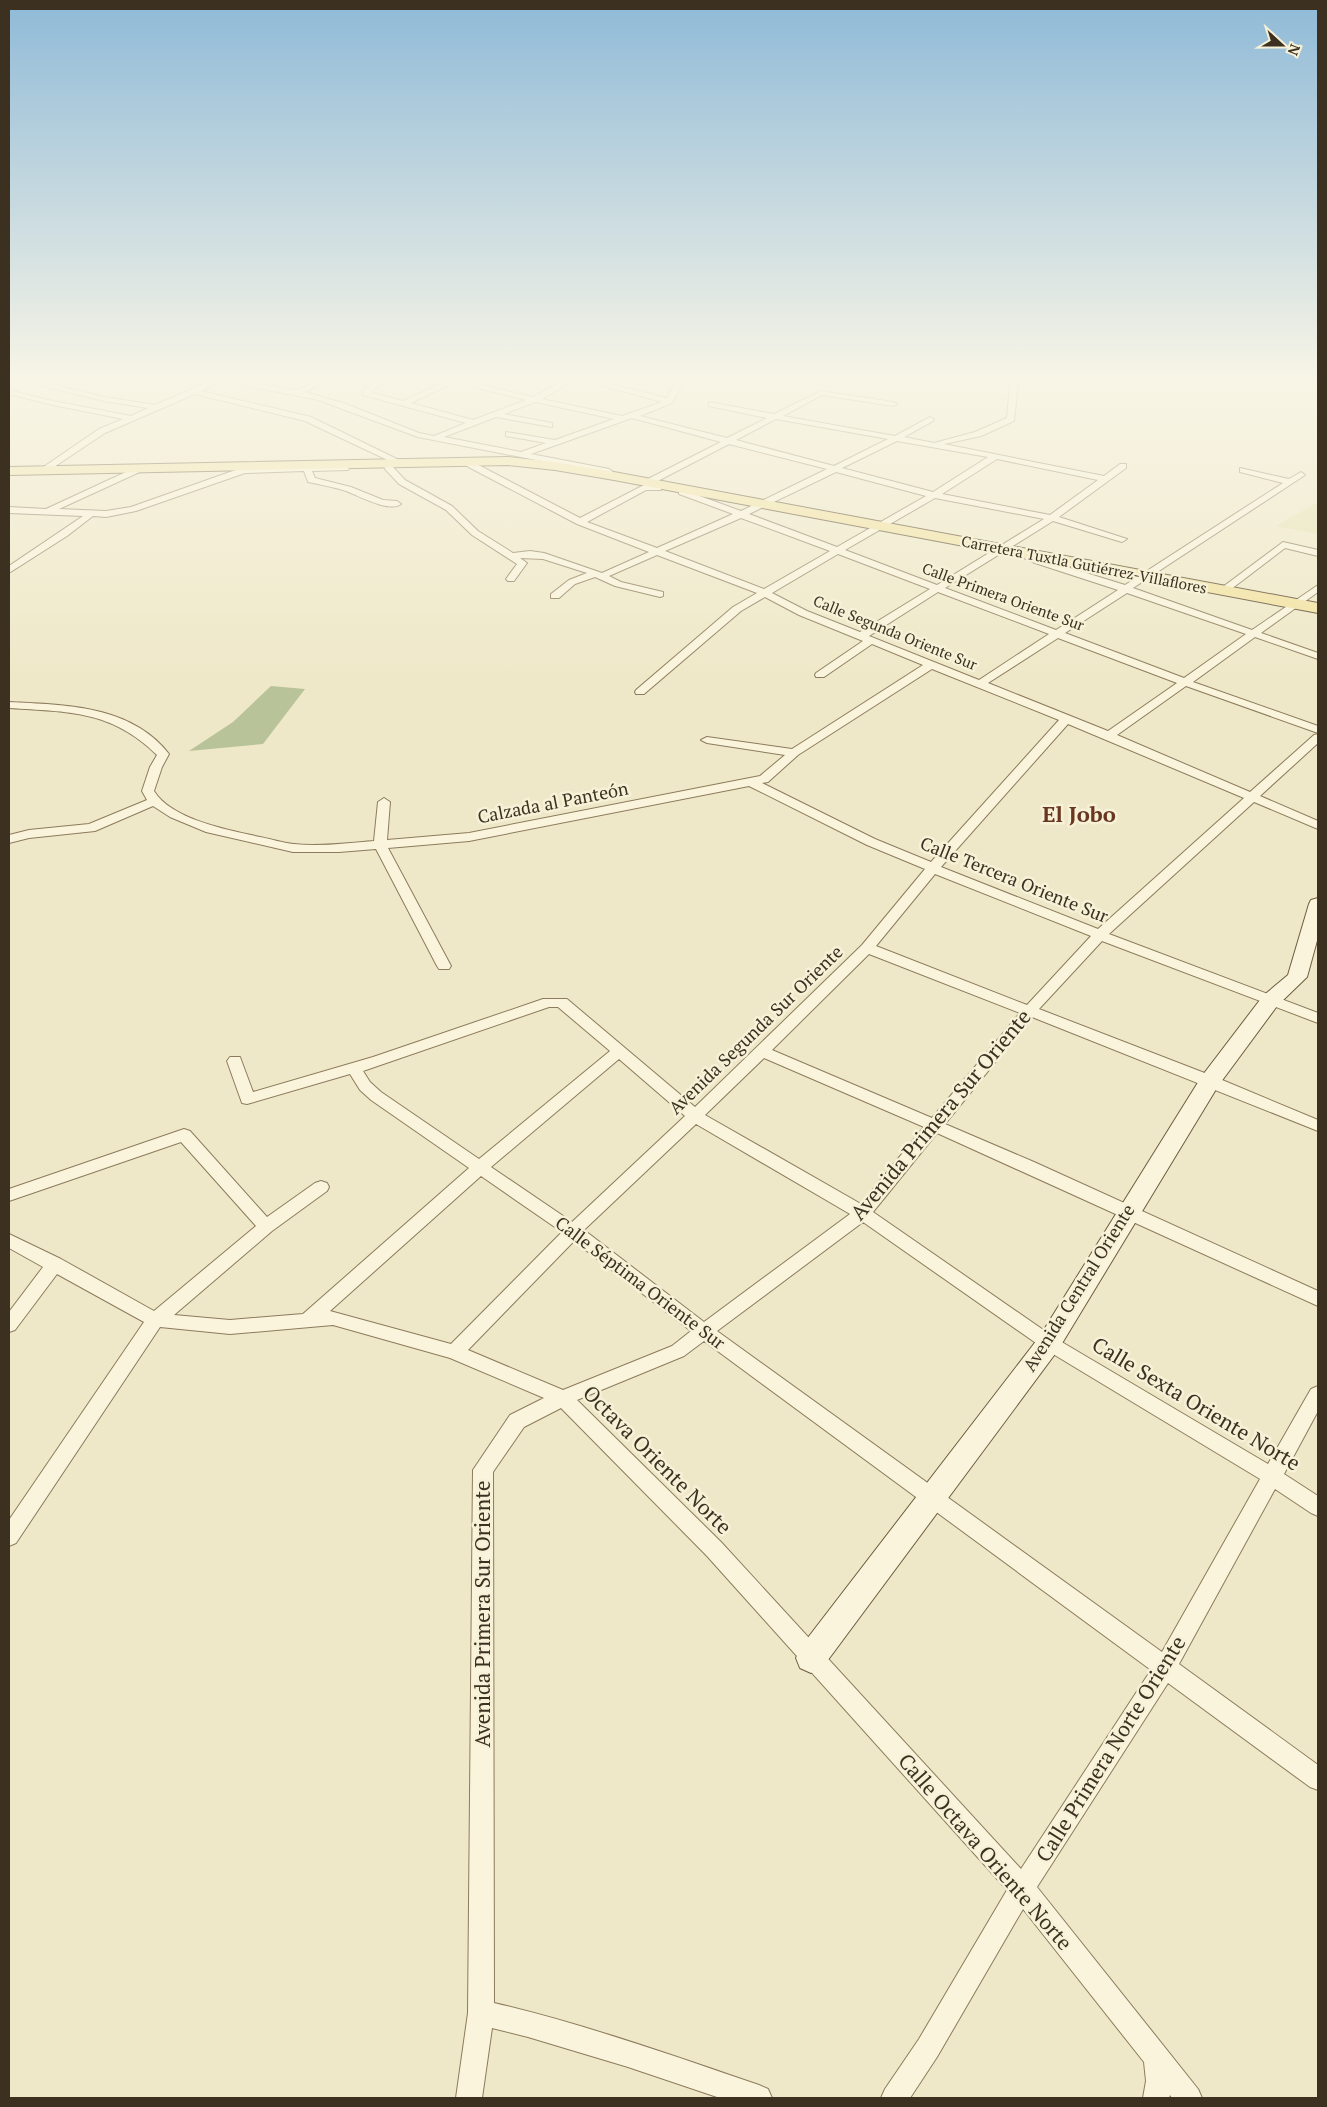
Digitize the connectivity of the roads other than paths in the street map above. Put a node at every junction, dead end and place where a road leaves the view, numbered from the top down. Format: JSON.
{"nodes":[{"id":1,"x":113,"y":481,"type":"edge"},
{"id":2,"x":204,"y":481,"type":"edge"},
{"id":3,"x":316,"y":481,"type":"edge"},
{"id":4,"x":402,"y":481,"type":"edge"},
{"id":5,"x":503,"y":481,"type":"edge"},
{"id":6,"x":633,"y":481,"type":"edge"},
{"id":7,"x":653,"y":481,"type":"edge"},
{"id":8,"x":809,"y":481,"type":"edge"},
{"id":9,"x":884,"y":481,"type":"edge"},
{"id":10,"x":956,"y":481,"type":"edge"},
{"id":11,"x":1103,"y":481,"type":"edge"},
{"id":12,"x":1291,"y":482,"type":"edge"},
{"id":13,"x":646,"y":485,"type":"junction"},
{"id":14,"x":682,"y":491,"type":"junction"},
{"id":15,"x":934,"y":495,"type":"junction"},
{"id":16,"x":397,"y":504,"type":"dead end"},
{"id":17,"x":762,"y":505,"type":"junction"},
{"id":18,"x":9,"y":510,"type":"edge"},
{"id":19,"x":28,"y":511,"type":"junction"},
{"id":20,"x":46,"y":512,"type":"junction"},
{"id":21,"x":92,"y":513,"type":"junction"},
{"id":22,"x":742,"y":514,"type":"junction"},
{"id":23,"x":15,"y":518,"type":"dead end"},
{"id":24,"x":1052,"y":518,"type":"junction"},
{"id":25,"x":580,"y":522,"type":"junction"},
{"id":26,"x":878,"y":526,"type":"junction"},
{"id":27,"x":1122,"y":539,"type":"dead end"},
{"id":28,"x":1000,"y":549,"type":"junction"},
{"id":29,"x":836,"y":550,"type":"junction"},
{"id":30,"x":660,"y":552,"type":"junction"},
{"id":31,"x":1318,"y":553,"type":"edge"},
{"id":32,"x":509,"y":556,"type":"junction"},
{"id":33,"x":1064,"y":565,"type":"junction"},
{"id":34,"x":9,"y":570,"type":"edge"},
{"id":35,"x":599,"y":575,"type":"junction"},
{"id":36,"x":1145,"y":576,"type":"junction"},
{"id":37,"x":511,"y":579,"type":"dead end"},
{"id":38,"x":1318,"y":588,"type":"edge"},
{"id":39,"x":938,"y":589,"type":"junction"},
{"id":40,"x":1126,"y":589,"type":"junction"},
{"id":41,"x":1223,"y":591,"type":"junction"},
{"id":42,"x":765,"y":593,"type":"junction"},
{"id":43,"x":660,"y":594,"type":"dead end"},
{"id":44,"x":555,"y":596,"type":"dead end"},
{"id":45,"x":1296,"y":604,"type":"junction"},
{"id":46,"x":1318,"y":608,"type":"edge"},
{"id":47,"x":1058,"y":633,"type":"junction"},
{"id":48,"x":1254,"y":634,"type":"junction"},
{"id":49,"x":866,"y":638,"type":"junction"},
{"id":50,"x":1318,"y":656,"type":"edge"},
{"id":51,"x":930,"y":665,"type":"junction"},
{"id":52,"x":820,"y":675,"type":"dead end"},
{"id":53,"x":1184,"y":682,"type":"junction"},
{"id":54,"x":981,"y":683,"type":"junction"},
{"id":55,"x":640,"y":692,"type":"dead end"},
{"id":56,"x":9,"y":705,"type":"edge"},
{"id":57,"x":1066,"y":719,"type":"junction"},
{"id":58,"x":1318,"y":730,"type":"edge"},
{"id":59,"x":1109,"y":736,"type":"junction"},
{"id":60,"x":1318,"y":737,"type":"edge"},
{"id":61,"x":707,"y":740,"type":"dead end"},
{"id":62,"x":794,"y":753,"type":"junction"},
{"id":63,"x":751,"y":782,"type":"junction"},
{"id":64,"x":1252,"y":797,"type":"junction"},
{"id":65,"x":154,"y":802,"type":"junction"},
{"id":66,"x":384,"y":802,"type":"dead end"},
{"id":67,"x":1318,"y":825,"type":"edge"},
{"id":68,"x":9,"y":838,"type":"edge"},
{"id":69,"x":380,"y":844,"type":"junction"},
{"id":70,"x":933,"y":868,"type":"junction"},
{"id":71,"x":1318,"y":904,"type":"edge"},
{"id":72,"x":1100,"y":935,"type":"junction"},
{"id":73,"x":867,"y":948,"type":"junction"},
{"id":74,"x":444,"y":966,"type":"dead end"},
{"id":75,"x":1270,"y":1001,"type":"junction"},
{"id":76,"x":1029,"y":1011,"type":"junction"},
{"id":77,"x":1318,"y":1018,"type":"edge"},
{"id":78,"x":619,"y":1051,"type":"junction"},
{"id":79,"x":762,"y":1051,"type":"junction"},
{"id":80,"x":235,"y":1061,"type":"dead end"},
{"id":81,"x":353,"y":1068,"type":"junction"},
{"id":82,"x":1210,"y":1081,"type":"junction"},
{"id":83,"x":695,"y":1116,"type":"junction"},
{"id":84,"x":1318,"y":1126,"type":"edge"},
{"id":85,"x":933,"y":1127,"type":"junction"},
{"id":86,"x":480,"y":1168,"type":"junction"},
{"id":87,"x":321,"y":1187,"type":"dead end"},
{"id":88,"x":9,"y":1195,"type":"edge"},
{"id":89,"x":1128,"y":1212,"type":"junction"},
{"id":90,"x":863,"y":1213,"type":"junction"},
{"id":91,"x":266,"y":1227,"type":"junction"},
{"id":92,"x":573,"y":1232,"type":"junction"},
{"id":93,"x":9,"y":1240,"type":"edge"},
{"id":94,"x":55,"y":1264,"type":"junction"},
{"id":95,"x":1318,"y":1299,"type":"edge"},
{"id":96,"x":155,"y":1320,"type":"junction"},
{"id":97,"x":308,"y":1320,"type":"junction"},
{"id":98,"x":9,"y":1325,"type":"edge"},
{"id":99,"x":705,"y":1332,"type":"junction"},
{"id":100,"x":1049,"y":1343,"type":"junction"},
{"id":101,"x":454,"y":1352,"type":"junction"},
{"id":102,"x":1318,"y":1394,"type":"edge"},
{"id":103,"x":564,"y":1398,"type":"junction"},
{"id":104,"x":1271,"y":1476,"type":"junction"},
{"id":105,"x":931,"y":1497,"type":"junction"},
{"id":106,"x":1318,"y":1507,"type":"edge"},
{"id":107,"x":9,"y":1537,"type":"edge"},
{"id":108,"x":812,"y":1658,"type":"junction"},
{"id":109,"x":1165,"y":1668,"type":"junction"},
{"id":110,"x":1318,"y":1779,"type":"edge"},
{"id":111,"x":1022,"y":1888,"type":"junction"},
{"id":112,"x":481,"y":2014,"type":"junction"},
{"id":113,"x":1157,"y":2060,"type":"junction"},
{"id":114,"x":469,"y":2098,"type":"edge"},
{"id":115,"x":759,"y":2098,"type":"edge"},
{"id":116,"x":894,"y":2098,"type":"edge"},
{"id":117,"x":1156,"y":2098,"type":"edge"},
{"id":118,"x":1189,"y":2098,"type":"edge"}],
"edges":[{"from":1,"to":20,"type":"street"},
{"from":2,"to":21,"type":"street"},
{"from":3,"to":16,"type":"street"},
{"from":4,"to":32,"type":"street"},
{"from":5,"to":25,"type":"street","name":"Calle Segunda Oriente Sur"},
{"from":6,"to":13,"type":"main road","name":"Carretera Tuxtla Gutiérrez-Villaflores"},
{"from":7,"to":13,"type":"street"},
{"from":8,"to":17,"type":"street"},
{"from":9,"to":15,"type":"street"},
{"from":10,"to":15,"type":"street"},
{"from":11,"to":24,"type":"street"},
{"from":12,"to":36,"type":"street"},
{"from":13,"to":14,"type":"main road","name":"Carretera Tuxtla Gutiérrez-Villaflores"},
{"from":13,"to":25,"type":"street"},
{"from":14,"to":17,"type":"main road","name":"Carretera Tuxtla Gutiérrez-Villaflores"},
{"from":14,"to":22,"type":"street","name":"Calle Primera Oriente Sur"},
{"from":15,"to":24,"type":"street"},
{"from":15,"to":26,"type":"street"},
{"from":17,"to":22,"type":"street"},
{"from":17,"to":26,"type":"main road","name":"Carretera Tuxtla Gutiérrez-Villaflores"},
{"from":18,"to":19,"type":"street"},
{"from":19,"to":20,"type":"street"},
{"from":19,"to":23,"type":"street"},
{"from":20,"to":21,"type":"street"},
{"from":21,"to":34,"type":"street"},
{"from":22,"to":29,"type":"street","name":"Calle Primera Oriente Sur"},
{"from":22,"to":30,"type":"street"},
{"from":24,"to":27,"type":"street"},
{"from":24,"to":28,"type":"street"},
{"from":25,"to":30,"type":"street","name":"Calle Segunda Oriente Sur"},
{"from":26,"to":28,"type":"main road","name":"Carretera Tuxtla Gutiérrez-Villaflores"},
{"from":26,"to":29,"type":"street"},
{"from":28,"to":33,"type":"main road","name":"Carretera Tuxtla Gutiérrez-Villaflores"},
{"from":28,"to":39,"type":"street"},
{"from":29,"to":39,"type":"street","name":"Calle Primera Oriente Sur"},
{"from":29,"to":42,"type":"street"},
{"from":30,"to":35,"type":"street"},
{"from":30,"to":42,"type":"street","name":"Calle Segunda Oriente Sur"},
{"from":31,"to":41,"type":"street"},
{"from":32,"to":35,"type":"street"},
{"from":32,"to":37,"type":"street"},
{"from":33,"to":36,"type":"main road","name":"Carretera Tuxtla Gutiérrez-Villaflores"},
{"from":33,"to":40,"type":"street"},
{"from":35,"to":43,"type":"street"},
{"from":35,"to":44,"type":"street"},
{"from":36,"to":40,"type":"street"},
{"from":36,"to":41,"type":"main road","name":"Carretera Tuxtla Gutiérrez-Villaflores"},
{"from":38,"to":45,"type":"street"},
{"from":39,"to":47,"type":"street","name":"Calle Primera Oriente Sur"},
{"from":39,"to":49,"type":"street"},
{"from":40,"to":47,"type":"street"},
{"from":40,"to":48,"type":"street"},
{"from":41,"to":45,"type":"main road","name":"Carretera Tuxtla Gutiérrez-Villaflores"},
{"from":42,"to":49,"type":"street","name":"Calle Segunda Oriente Sur"},
{"from":42,"to":55,"type":"street"},
{"from":45,"to":46,"type":"main road","name":"Carretera Tuxtla Gutiérrez-Villaflores"},
{"from":45,"to":48,"type":"street"},
{"from":47,"to":53,"type":"street","name":"Calle Primera Oriente Sur"},
{"from":47,"to":54,"type":"street"},
{"from":48,"to":50,"type":"street"},
{"from":48,"to":53,"type":"street"},
{"from":49,"to":51,"type":"street","name":"Calle Segunda Oriente Sur"},
{"from":49,"to":52,"type":"street"},
{"from":51,"to":54,"type":"street","name":"Calle Segunda Oriente Sur"},
{"from":51,"to":62,"type":"street","name":"Calzada al Panteón"},
{"from":53,"to":58,"type":"street","name":"Calle Primera Oriente Sur"},
{"from":53,"to":59,"type":"street"},
{"from":54,"to":57,"type":"street","name":"Calle Segunda Oriente Sur"},
{"from":56,"to":65,"type":"street"},
{"from":57,"to":59,"type":"street","name":"Calle Segunda Oriente Sur"},
{"from":57,"to":70,"type":"street","name":"Avenida Segunda Sur Oriente"},
{"from":59,"to":64,"type":"street","name":"Calle Segunda Oriente Sur"},
{"from":60,"to":64,"type":"street","name":"Avenida Primera Sur Oriente"},
{"from":61,"to":62,"type":"street"},
{"from":62,"to":63,"type":"street","name":"Calzada al Panteón"},
{"from":63,"to":69,"type":"street","name":"Calzada al Panteón"},
{"from":63,"to":70,"type":"street","name":"Calle Tercera Oriente Sur"},
{"from":64,"to":67,"type":"street","name":"Calle Segunda Oriente Sur"},
{"from":64,"to":72,"type":"street","name":"Avenida Primera Sur Oriente"},
{"from":65,"to":68,"type":"street"},
{"from":65,"to":69,"type":"street","name":"Calzada al Panteón"},
{"from":66,"to":69,"type":"street"},
{"from":69,"to":74,"type":"street"},
{"from":70,"to":72,"type":"street","name":"Calle Tercera Oriente Sur"},
{"from":70,"to":73,"type":"street","name":"Avenida Segunda Sur Oriente"},
{"from":71,"to":75,"type":"street","name":"Avenida Central Oriente"},
{"from":72,"to":75,"type":"street","name":"Calle Tercera Oriente Sur"},
{"from":72,"to":76,"type":"street","name":"Avenida Primera Sur Oriente"},
{"from":73,"to":76,"type":"street"},
{"from":73,"to":79,"type":"street","name":"Avenida Segunda Sur Oriente"},
{"from":75,"to":77,"type":"street","name":"Calle Tercera Oriente Sur"},
{"from":75,"to":82,"type":"street","name":"Avenida Central Oriente"},
{"from":76,"to":82,"type":"street"},
{"from":76,"to":85,"type":"street","name":"Avenida Primera Sur Oriente"},
{"from":78,"to":81,"type":"street","name":"Calle Sexta Oriente Norte"},
{"from":78,"to":83,"type":"street","name":"Calle Sexta Oriente Norte"},
{"from":78,"to":86,"type":"street"},
{"from":79,"to":83,"type":"street","name":"Avenida Segunda Sur Oriente"},
{"from":79,"to":85,"type":"street"},
{"from":80,"to":81,"type":"street"},
{"from":81,"to":86,"type":"street","name":"Calle Séptima Oriente Sur"},
{"from":82,"to":84,"type":"street"},
{"from":82,"to":89,"type":"street","name":"Avenida Central Oriente"},
{"from":83,"to":90,"type":"street","name":"Calle Sexta Oriente Norte"},
{"from":83,"to":92,"type":"street","name":"Avenida Segunda Sur Oriente"},
{"from":85,"to":89,"type":"street"},
{"from":85,"to":90,"type":"street","name":"Avenida Primera Sur Oriente"},
{"from":86,"to":92,"type":"street","name":"Calle Séptima Oriente Sur"},
{"from":86,"to":97,"type":"street"},
{"from":87,"to":91,"type":"street"},
{"from":88,"to":91,"type":"street"},
{"from":89,"to":95,"type":"street"},
{"from":89,"to":100,"type":"street","name":"Avenida Central Oriente"},
{"from":90,"to":99,"type":"street","name":"Avenida Primera Sur Oriente"},
{"from":90,"to":100,"type":"street","name":"Calle Sexta Oriente Norte"},
{"from":91,"to":96,"type":"street"},
{"from":92,"to":99,"type":"street","name":"Calle Séptima Oriente Sur"},
{"from":92,"to":101,"type":"street","name":"Avenida Segunda Sur Oriente"},
{"from":93,"to":94,"type":"street","name":"Octava Oriente Norte"},
{"from":94,"to":96,"type":"street","name":"Octava Oriente Norte"},
{"from":94,"to":98,"type":"street"},
{"from":96,"to":97,"type":"street","name":"Octava Oriente Norte"},
{"from":96,"to":107,"type":"street"},
{"from":97,"to":101,"type":"street","name":"Octava Oriente Norte"},
{"from":99,"to":103,"type":"street","name":"Avenida Primera Sur Oriente"},
{"from":99,"to":105,"type":"street","name":"Calle Séptima Oriente Sur"},
{"from":100,"to":104,"type":"street","name":"Calle Sexta Oriente Norte"},
{"from":100,"to":105,"type":"street","name":"Avenida Central Oriente"},
{"from":101,"to":103,"type":"street","name":"Octava Oriente Norte"},
{"from":102,"to":104,"type":"street","name":"Calle Primera Norte Oriente"},
{"from":103,"to":108,"type":"street","name":"Octava Oriente Norte"},
{"from":103,"to":112,"type":"street","name":"Avenida Primera Sur Oriente"},
{"from":104,"to":106,"type":"street","name":"Calle Sexta Oriente Norte"},
{"from":104,"to":109,"type":"street","name":"Calle Primera Norte Oriente"},
{"from":105,"to":108,"type":"street","name":"Avenida Central Oriente"},
{"from":105,"to":109,"type":"street","name":"Calle Séptima Oriente Sur"},
{"from":108,"to":111,"type":"street","name":"Calle Octava Oriente Norte"},
{"from":109,"to":110,"type":"street","name":"Calle Séptima Oriente Sur"},
{"from":109,"to":111,"type":"street","name":"Calle Primera Norte Oriente"},
{"from":111,"to":113,"type":"street","name":"Calle Octava Oriente Norte"},
{"from":111,"to":116,"type":"street","name":"Calle Primera Norte Oriente"},
{"from":112,"to":114,"type":"street","name":"Avenida Primera Sur Oriente"},
{"from":112,"to":115,"type":"street"},
{"from":113,"to":117,"type":"street"},
{"from":113,"to":118,"type":"street","name":"Calle Octava Oriente Norte"}]}
